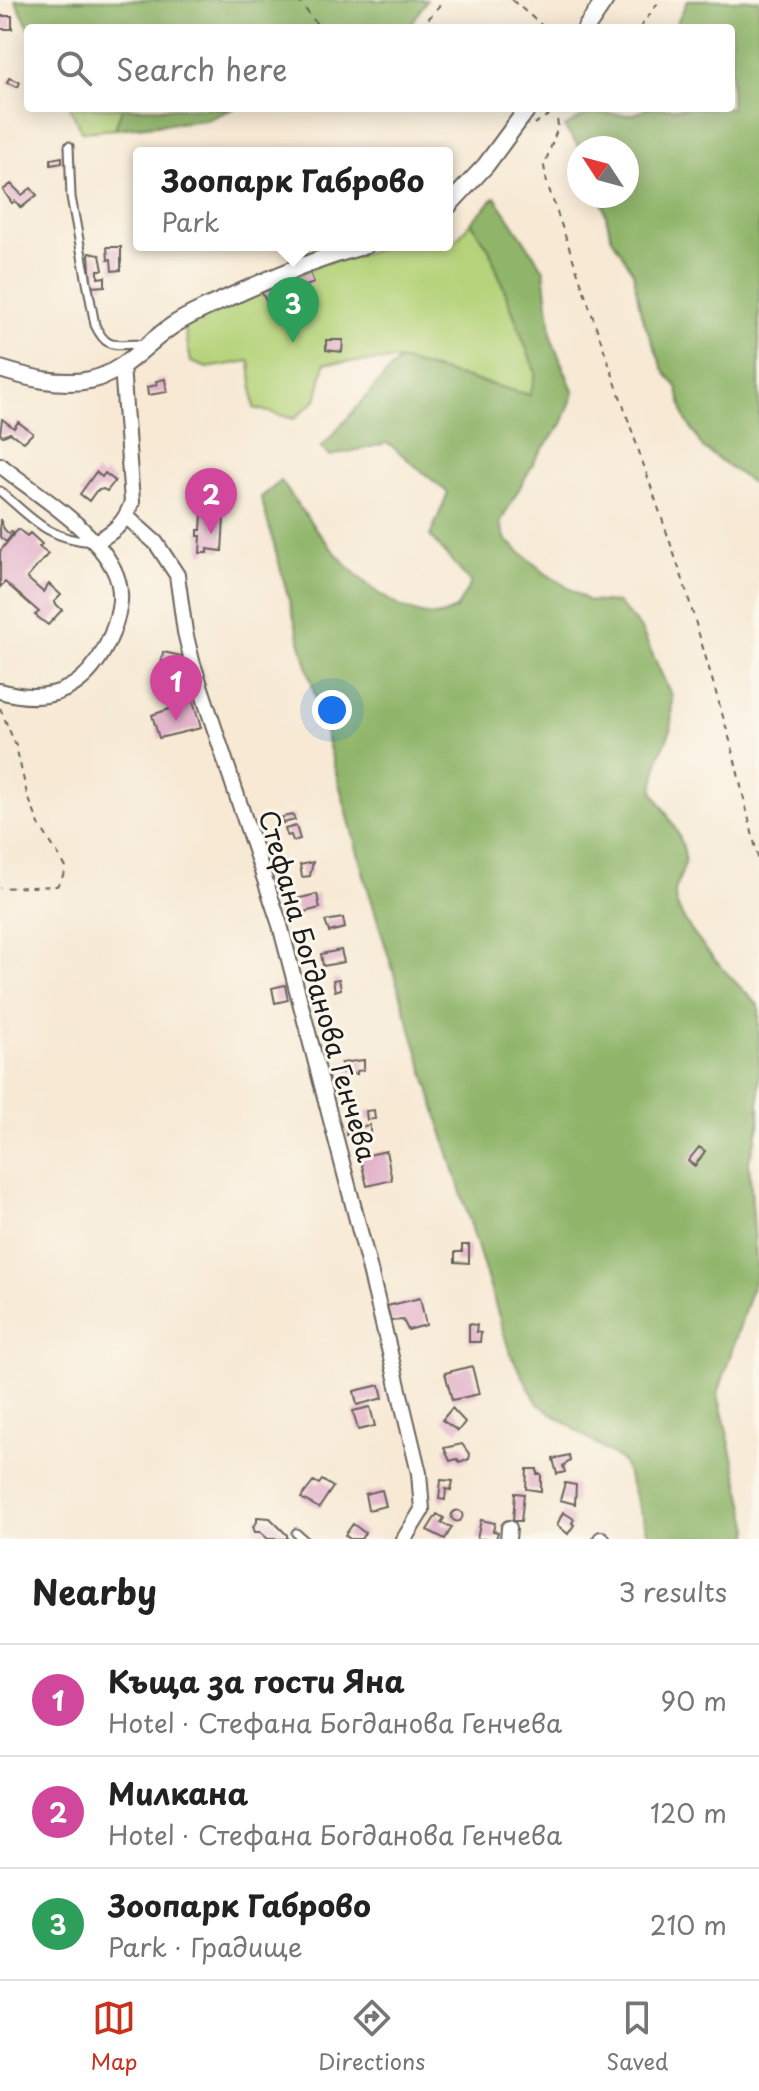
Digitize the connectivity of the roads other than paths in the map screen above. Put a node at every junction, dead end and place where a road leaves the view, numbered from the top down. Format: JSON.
{"nodes":[{"id":1,"x":605,"y":0,"type":"edge"},
{"id":2,"x":589,"y":24,"type":"edge"},
{"id":3,"x":525,"y":112,"type":"edge"},
{"id":4,"x":69,"y":146,"type":"dead end"},
{"id":5,"x":453,"y":201,"type":"edge"},
{"id":6,"x":344,"y":251,"type":"edge"},
{"id":7,"x":147,"y":346,"type":"junction"},
{"id":8,"x":122,"y":366,"type":"junction"},
{"id":9,"x":0,"y":369,"type":"edge"},
{"id":10,"x":0,"y":465,"type":"edge"},
{"id":11,"x":0,"y":491,"type":"edge"},
{"id":12,"x":127,"y":517,"type":"junction"},
{"id":13,"x":95,"y":542,"type":"junction"},
{"id":14,"x":0,"y":691,"type":"edge"},
{"id":15,"x":404,"y":1539,"type":"edge"}],
"edges":[{"from":1,"to":2,"type":"street"},
{"from":3,"to":5,"type":"street"},
{"from":4,"to":7,"type":"lane"},
{"from":6,"to":7,"type":"street"},
{"from":7,"to":8,"type":"street"},
{"from":8,"to":9,"type":"street"},
{"from":8,"to":12,"type":"street"},
{"from":10,"to":13,"type":"street"},
{"from":11,"to":13,"type":"lane"},
{"from":12,"to":13,"type":"street"},
{"from":12,"to":15,"type":"street","name":"Стефана Богданова Генчева"},
{"from":13,"to":14,"type":"street"}]}
